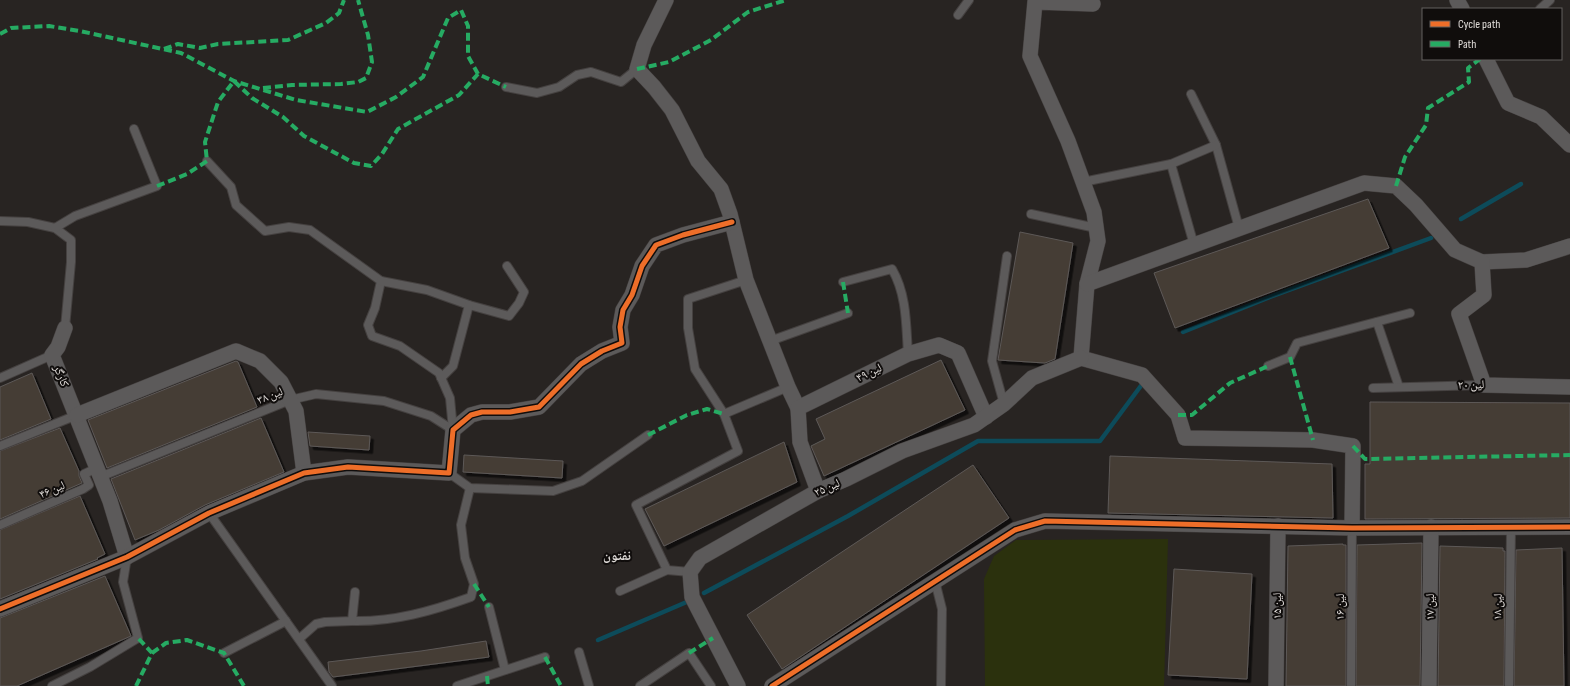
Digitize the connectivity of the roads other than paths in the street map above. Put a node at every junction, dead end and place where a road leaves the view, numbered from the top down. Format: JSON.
{"nodes":[{"id":1,"x":666,"y":0,"type":"edge"},
{"id":2,"x":969,"y":0,"type":"edge"},
{"id":3,"x":1550,"y":0,"type":"edge"},
{"id":4,"x":1034,"y":1,"type":"edge"},
{"id":5,"x":1069,"y":2,"type":"edge"},
{"id":6,"x":1093,"y":4,"type":"dead end"},
{"id":7,"x":1541,"y":8,"type":"edge"},
{"id":8,"x":958,"y":15,"type":"dead end"},
{"id":9,"x":1486,"y":60,"type":"edge"},
{"id":10,"x":637,"y":69,"type":"junction"},
{"id":11,"x":506,"y":87,"type":"dead end"},
{"id":12,"x":1191,"y":94,"type":"dead end"},
{"id":13,"x":134,"y":129,"type":"dead end"},
{"id":14,"x":1570,"y":144,"type":"edge"},
{"id":15,"x":1216,"y":145,"type":"junction"},
{"id":16,"x":207,"y":161,"type":"dead end"},
{"id":17,"x":1170,"y":164,"type":"junction"},
{"id":18,"x":1083,"y":182,"type":"junction"},
{"id":19,"x":1031,"y":214,"type":"dead end"},
{"id":20,"x":0,"y":221,"type":"edge"},
{"id":21,"x":732,"y":222,"type":"junction"},
{"id":22,"x":55,"y":228,"type":"junction"},
{"id":23,"x":1096,"y":228,"type":"junction"},
{"id":24,"x":1239,"y":228,"type":"junction"},
{"id":25,"x":1194,"y":245,"type":"junction"},
{"id":26,"x":1570,"y":246,"type":"edge"},
{"id":27,"x":1007,"y":256,"type":"dead end"},
{"id":28,"x":1482,"y":262,"type":"junction"},
{"id":29,"x":507,"y":266,"type":"dead end"},
{"id":30,"x":746,"y":280,"type":"junction"},
{"id":31,"x":381,"y":281,"type":"junction"},
{"id":32,"x":843,"y":282,"type":"dead end"},
{"id":33,"x":1087,"y":284,"type":"junction"},
{"id":34,"x":469,"y":305,"type":"junction"},
{"id":35,"x":1410,"y":312,"type":"dead end"},
{"id":36,"x":848,"y":313,"type":"dead end"},
{"id":37,"x":1377,"y":322,"type":"junction"},
{"id":38,"x":65,"y":328,"type":"joint"},
{"id":39,"x":770,"y":341,"type":"junction"},
{"id":40,"x":908,"y":354,"type":"junction"},
{"id":41,"x":52,"y":355,"type":"junction"},
{"id":42,"x":1081,"y":358,"type":"junction"},
{"id":43,"x":1268,"y":366,"type":"dead end"},
{"id":44,"x":0,"y":378,"type":"edge"},
{"id":45,"x":441,"y":378,"type":"junction"},
{"id":46,"x":1484,"y":385,"type":"junction"},
{"id":47,"x":788,"y":387,"type":"junction"},
{"id":48,"x":1399,"y":387,"type":"junction"},
{"id":49,"x":1570,"y":387,"type":"edge"},
{"id":50,"x":1373,"y":388,"type":"dead end"},
{"id":51,"x":290,"y":400,"type":"junction"},
{"id":52,"x":1004,"y":404,"type":"junction"},
{"id":53,"x":798,"y":408,"type":"junction"},
{"id":54,"x":724,"y":414,"type":"junction"},
{"id":55,"x":76,"y":415,"type":"junction"},
{"id":56,"x":986,"y":416,"type":"junction"},
{"id":57,"x":453,"y":430,"type":"junction"},
{"id":58,"x":648,"y":435,"type":"dead end"},
{"id":59,"x":0,"y":446,"type":"edge"},
{"id":60,"x":99,"y":473,"type":"junction"},
{"id":61,"x":304,"y":473,"type":"junction"},
{"id":62,"x":449,"y":474,"type":"junction"},
{"id":63,"x":470,"y":488,"type":"junction"},
{"id":64,"x":818,"y":491,"type":"junction"},
{"id":65,"x":210,"y":513,"type":"junction"},
{"id":66,"x":0,"y":525,"type":"edge"},
{"id":67,"x":1278,"y":526,"type":"junction"},
{"id":68,"x":1431,"y":527,"type":"junction"},
{"id":69,"x":1570,"y":527,"type":"edge"},
{"id":70,"x":1352,"y":528,"type":"junction"},
{"id":71,"x":1511,"y":528,"type":"junction"},
{"id":72,"x":127,"y":557,"type":"junction"},
{"id":73,"x":667,"y":570,"type":"junction"},
{"id":74,"x":690,"y":572,"type":"junction"},
{"id":75,"x":935,"y":582,"type":"junction"},
{"id":76,"x":620,"y":591,"type":"dead end"},
{"id":77,"x":355,"y":592,"type":"dead end"},
{"id":78,"x":490,"y":608,"type":"dead end"},
{"id":79,"x":0,"y":609,"type":"edge"},
{"id":80,"x":286,"y":621,"type":"junction"},
{"id":81,"x":352,"y":621,"type":"junction"},
{"id":82,"x":299,"y":639,"type":"junction"},
{"id":83,"x":579,"y":652,"type":"dead end"},
{"id":84,"x":224,"y":653,"type":"dead end"},
{"id":85,"x":545,"y":657,"type":"dead end"},
{"id":86,"x":505,"y":670,"type":"junction"},
{"id":87,"x":52,"y":686,"type":"edge"},
{"id":88,"x":332,"y":686,"type":"edge"},
{"id":89,"x":457,"y":686,"type":"edge"},
{"id":90,"x":589,"y":686,"type":"edge"},
{"id":91,"x":640,"y":686,"type":"edge"},
{"id":92,"x":710,"y":686,"type":"edge"},
{"id":93,"x":738,"y":686,"type":"edge"},
{"id":94,"x":772,"y":686,"type":"edge"},
{"id":95,"x":941,"y":686,"type":"edge"},
{"id":96,"x":1276,"y":686,"type":"edge"},
{"id":97,"x":1351,"y":686,"type":"edge"},
{"id":98,"x":1430,"y":686,"type":"edge"},
{"id":99,"x":1509,"y":686,"type":"edge"}],
"edges":[{"from":1,"to":10,"type":"street"},
{"from":2,"to":8,"type":"lane"},
{"from":3,"to":7,"type":"lane"},
{"from":4,"to":5,"type":"street"},
{"from":4,"to":18,"type":"street"},
{"from":5,"to":6,"type":"street"},
{"from":9,"to":14,"type":"street"},
{"from":10,"to":11,"type":"lane"},
{"from":10,"to":21,"type":"street"},
{"from":12,"to":15,"type":"lane"},
{"from":13,"to":22,"type":"lane"},
{"from":15,"to":17,"type":"lane"},
{"from":15,"to":24,"type":"lane"},
{"from":16,"to":31,"type":"lane"},
{"from":17,"to":18,"type":"lane"},
{"from":17,"to":25,"type":"lane"},
{"from":18,"to":23,"type":"street"},
{"from":19,"to":23,"type":"lane"},
{"from":20,"to":22,"type":"lane","name":"کارگر"},
{"from":21,"to":30,"type":"street"},
{"from":21,"to":57,"type":"street"},
{"from":22,"to":38,"type":"lane","name":"کارگر"},
{"from":23,"to":33,"type":"street"},
{"from":24,"to":25,"type":"street"},
{"from":24,"to":28,"type":"street"},
{"from":25,"to":33,"type":"street"},
{"from":26,"to":28,"type":"street"},
{"from":27,"to":52,"type":"lane"},
{"from":28,"to":46,"type":"street"},
{"from":29,"to":34,"type":"lane"},
{"from":30,"to":39,"type":"street"},
{"from":30,"to":54,"type":"lane"},
{"from":31,"to":34,"type":"lane"},
{"from":31,"to":45,"type":"lane"},
{"from":32,"to":40,"type":"lane"},
{"from":33,"to":42,"type":"street"},
{"from":34,"to":45,"type":"lane"},
{"from":35,"to":37,"type":"lane"},
{"from":36,"to":39,"type":"lane"},
{"from":37,"to":43,"type":"lane"},
{"from":37,"to":48,"type":"lane"},
{"from":38,"to":41,"type":"street","name":"کارگر"},
{"from":39,"to":47,"type":"street"},
{"from":40,"to":53,"type":"street","name":"لین ۴۹"},
{"from":40,"to":56,"type":"street","name":"لین ۴۹"},
{"from":41,"to":44,"type":"lane"},
{"from":41,"to":55,"type":"street","name":"کارگر"},
{"from":42,"to":52,"type":"street","name":"لین ۲۵"},
{"from":42,"to":70,"type":"street"},
{"from":45,"to":57,"type":"lane"},
{"from":46,"to":48,"type":"lane","name":"لین ۲۰"},
{"from":46,"to":49,"type":"street","name":"لین ۲۰"},
{"from":47,"to":53,"type":"street"},
{"from":47,"to":54,"type":"lane"},
{"from":48,"to":50,"type":"lane","name":"لین ۲۰"},
{"from":51,"to":55,"type":"street"},
{"from":51,"to":57,"type":"lane","name":"لین ۳۸"},
{"from":51,"to":60,"type":"lane","name":"لین ۳۸"},
{"from":51,"to":61,"type":"street"},
{"from":52,"to":56,"type":"street","name":"لین ۲۵"},
{"from":53,"to":64,"type":"street"},
{"from":54,"to":73,"type":"lane"},
{"from":55,"to":59,"type":"lane"},
{"from":55,"to":60,"type":"street","name":"کارگر"},
{"from":56,"to":64,"type":"street","name":"لین ۲۵"},
{"from":57,"to":62,"type":"street"},
{"from":58,"to":63,"type":"lane"},
{"from":60,"to":66,"type":"lane","name":"لین ۴۶"},
{"from":60,"to":72,"type":"street","name":"کارگر"},
{"from":61,"to":62,"type":"street"},
{"from":61,"to":65,"type":"street"},
{"from":62,"to":63,"type":"lane"},
{"from":63,"to":81,"type":"lane"},
{"from":64,"to":74,"type":"street","name":"لین ۲۵"},
{"from":65,"to":72,"type":"street"},
{"from":65,"to":80,"type":"lane"},
{"from":67,"to":70,"type":"street"},
{"from":67,"to":75,"type":"street"},
{"from":67,"to":96,"type":"street","name":"لین ۱۵"},
{"from":68,"to":70,"type":"street"},
{"from":68,"to":71,"type":"street"},
{"from":68,"to":98,"type":"street","name":"لین ۱۷"},
{"from":69,"to":71,"type":"street"},
{"from":70,"to":97,"type":"lane","name":"لین ۱۶"},
{"from":71,"to":99,"type":"lane","name":"لین ۱۸"},
{"from":72,"to":79,"type":"street"},
{"from":72,"to":87,"type":"lane"},
{"from":73,"to":74,"type":"lane"},
{"from":73,"to":76,"type":"lane"},
{"from":74,"to":93,"type":"street"},
{"from":75,"to":94,"type":"street"},
{"from":75,"to":95,"type":"lane"},
{"from":77,"to":81,"type":"lane"},
{"from":78,"to":86,"type":"lane"},
{"from":80,"to":82,"type":"lane"},
{"from":80,"to":84,"type":"lane"},
{"from":81,"to":82,"type":"lane"},
{"from":82,"to":88,"type":"lane"},
{"from":83,"to":90,"type":"lane"},
{"from":85,"to":86,"type":"lane"},
{"from":86,"to":89,"type":"lane"},
{"from":91,"to":92,"type":"lane"}]}
